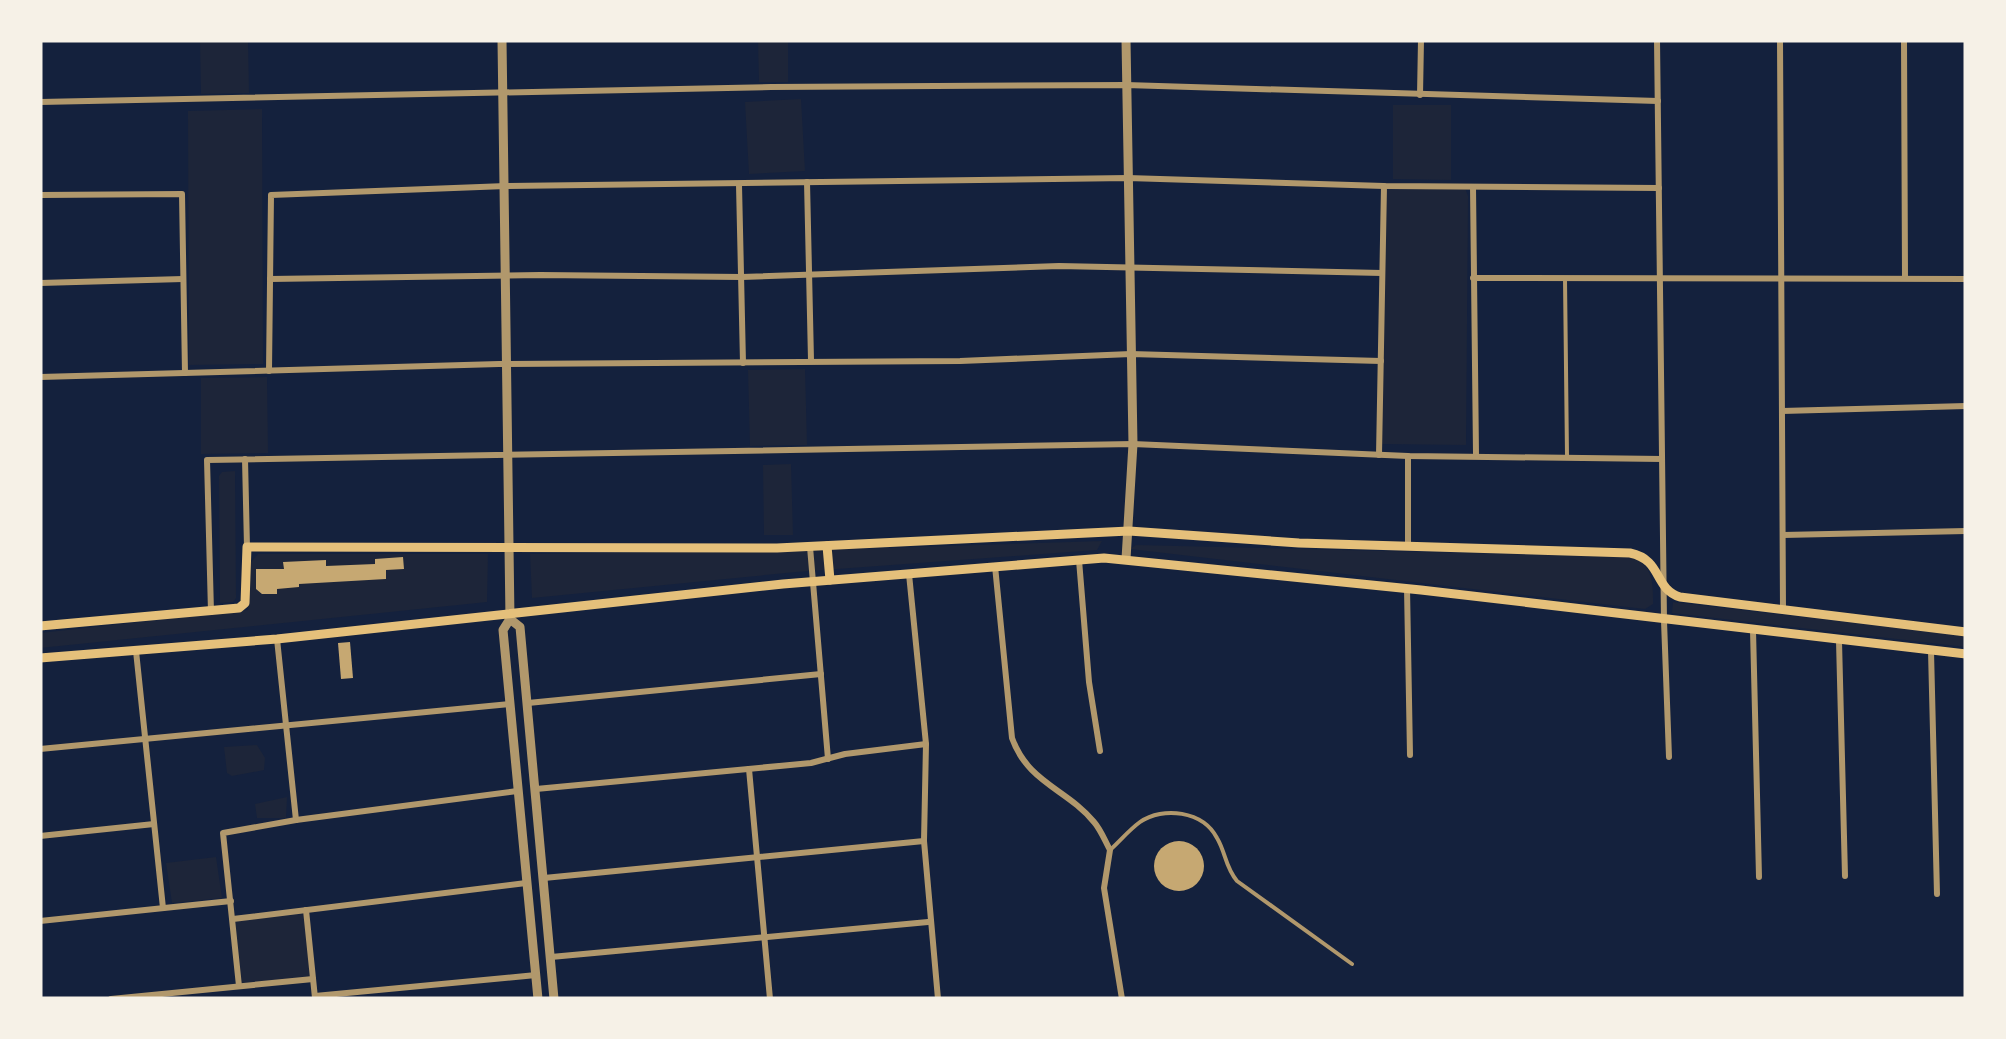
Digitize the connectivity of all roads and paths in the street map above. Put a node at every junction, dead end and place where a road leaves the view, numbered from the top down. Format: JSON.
{"nodes":[{"id":1,"x":502,"y":40,"type":"edge"},
{"id":2,"x":1126,"y":40,"type":"edge"},
{"id":3,"x":1421,"y":40,"type":"edge"},
{"id":4,"x":1657,"y":40,"type":"edge"},
{"id":5,"x":1780,"y":40,"type":"edge"},
{"id":6,"x":1904,"y":40,"type":"edge"},
{"id":7,"x":1126,"y":85,"type":"junction"},
{"id":8,"x":504,"y":95,"type":"junction"},
{"id":9,"x":1420,"y":95,"type":"junction"},
{"id":10,"x":1658,"y":100,"type":"junction"},
{"id":11,"x":40,"y":102,"type":"edge"},
{"id":12,"x":1128,"y":178,"type":"junction"},
{"id":13,"x":807,"y":182,"type":"junction"},
{"id":14,"x":506,"y":186,"type":"junction"},
{"id":15,"x":738,"y":186,"type":"junction"},
{"id":16,"x":1384,"y":186,"type":"junction"},
{"id":17,"x":1473,"y":187,"type":"junction"},
{"id":18,"x":1660,"y":188,"type":"junction"},
{"id":19,"x":40,"y":195,"type":"edge"},
{"id":20,"x":1128,"y":267,"type":"junction"},
{"id":21,"x":1382,"y":273,"type":"junction"},
{"id":22,"x":810,"y":274,"type":"junction"},
{"id":23,"x":506,"y":276,"type":"junction"},
{"id":24,"x":742,"y":277,"type":"junction"},
{"id":25,"x":1473,"y":278,"type":"junction"},
{"id":26,"x":1905,"y":278,"type":"junction"},
{"id":27,"x":1966,"y":278,"type":"edge"},
{"id":28,"x":183,"y":279,"type":"junction"},
{"id":29,"x":270,"y":279,"type":"junction"},
{"id":30,"x":1565,"y":279,"type":"junction"},
{"id":31,"x":1660,"y":280,"type":"junction"},
{"id":32,"x":1782,"y":280,"type":"junction"},
{"id":33,"x":40,"y":284,"type":"edge"},
{"id":34,"x":1131,"y":354,"type":"junction"},
{"id":35,"x":811,"y":360,"type":"junction"},
{"id":36,"x":1382,"y":362,"type":"junction"},
{"id":37,"x":743,"y":363,"type":"junction"},
{"id":38,"x":506,"y":364,"type":"junction"},
{"id":39,"x":269,"y":371,"type":"junction"},
{"id":40,"x":184,"y":374,"type":"junction"},
{"id":41,"x":40,"y":377,"type":"edge"},
{"id":42,"x":1966,"y":406,"type":"edge"},
{"id":43,"x":1782,"y":412,"type":"junction"},
{"id":44,"x":1132,"y":444,"type":"junction"},
{"id":45,"x":1476,"y":454,"type":"junction"},
{"id":46,"x":1379,"y":455,"type":"junction"},
{"id":47,"x":507,"y":456,"type":"junction"},
{"id":48,"x":1408,"y":456,"type":"junction"},
{"id":49,"x":1566,"y":456,"type":"junction"},
{"id":50,"x":245,"y":459,"type":"junction"},
{"id":51,"x":1662,"y":459,"type":"junction"},
{"id":52,"x":1966,"y":530,"type":"edge"},
{"id":53,"x":1128,"y":531,"type":"junction"},
{"id":54,"x":1782,"y":535,"type":"junction"},
{"id":55,"x":508,"y":546,"type":"junction"},
{"id":56,"x":827,"y":546,"type":"junction"},
{"id":57,"x":1408,"y":546,"type":"junction"},
{"id":58,"x":247,"y":547,"type":"junction"},
{"id":59,"x":810,"y":547,"type":"junction"},
{"id":60,"x":1126,"y":558,"type":"junction"},
{"id":61,"x":1080,"y":559,"type":"junction"},
{"id":62,"x":995,"y":566,"type":"junction"},
{"id":63,"x":909,"y":573,"type":"junction"},
{"id":64,"x":830,"y":580,"type":"junction"},
{"id":65,"x":813,"y":581,"type":"junction"},
{"id":66,"x":1407,"y":588,"type":"junction"},
{"id":67,"x":1666,"y":591,"type":"junction"},
{"id":68,"x":1782,"y":611,"type":"junction"},
{"id":69,"x":211,"y":612,"type":"junction"},
{"id":70,"x":510,"y":615,"type":"junction"},
{"id":71,"x":1664,"y":621,"type":"junction"},
{"id":72,"x":40,"y":626,"type":"edge"},
{"id":73,"x":1752,"y":630,"type":"junction"},
{"id":74,"x":1966,"y":632,"type":"edge"},
{"id":75,"x":277,"y":639,"type":"junction"},
{"id":76,"x":1839,"y":640,"type":"junction"},
{"id":77,"x":136,"y":650,"type":"junction"},
{"id":78,"x":1931,"y":651,"type":"junction"},
{"id":79,"x":1966,"y":654,"type":"edge"},
{"id":80,"x":40,"y":658,"type":"edge"},
{"id":81,"x":821,"y":674,"type":"junction"},
{"id":82,"x":528,"y":703,"type":"junction"},
{"id":83,"x":510,"y":704,"type":"junction"},
{"id":84,"x":286,"y":726,"type":"junction"},
{"id":85,"x":144,"y":738,"type":"junction"},
{"id":86,"x":926,"y":744,"type":"junction"},
{"id":87,"x":40,"y":749,"type":"edge"},
{"id":88,"x":1100,"y":752,"type":"dead end"},
{"id":89,"x":1410,"y":754,"type":"dead end"},
{"id":90,"x":1669,"y":757,"type":"dead end"},
{"id":91,"x":828,"y":758,"type":"junction"},
{"id":92,"x":749,"y":768,"type":"junction"},
{"id":93,"x":536,"y":788,"type":"junction"},
{"id":94,"x":518,"y":791,"type":"junction"},
{"id":95,"x":296,"y":820,"type":"junction"},
{"id":96,"x":154,"y":824,"type":"junction"},
{"id":97,"x":40,"y":836,"type":"edge"},
{"id":98,"x":924,"y":841,"type":"junction"},
{"id":99,"x":1110,"y":850,"type":"junction"},
{"id":100,"x":757,"y":857,"type":"junction"},
{"id":101,"x":1845,"y":876,"type":"dead end"},
{"id":102,"x":1759,"y":877,"type":"dead end"},
{"id":103,"x":544,"y":878,"type":"junction"},
{"id":104,"x":526,"y":883,"type":"junction"},
{"id":105,"x":1937,"y":894,"type":"dead end"},
{"id":106,"x":231,"y":900,"type":"junction"},
{"id":107,"x":164,"y":908,"type":"junction"},
{"id":108,"x":306,"y":910,"type":"junction"},
{"id":109,"x":233,"y":919,"type":"junction"},
{"id":110,"x":40,"y":921,"type":"edge"},
{"id":111,"x":928,"y":922,"type":"junction"},
{"id":112,"x":764,"y":936,"type":"junction"},
{"id":113,"x":551,"y":957,"type":"junction"},
{"id":114,"x":1352,"y":964,"type":"dead end"},
{"id":115,"x":536,"y":974,"type":"junction"},
{"id":116,"x":313,"y":979,"type":"junction"},
{"id":117,"x":239,"y":986,"type":"junction"},
{"id":118,"x":167,"y":996,"type":"edge"},
{"id":119,"x":315,"y":998,"type":"edge"},
{"id":120,"x":111,"y":999,"type":"edge"},
{"id":121,"x":538,"y":999,"type":"edge"},
{"id":122,"x":554,"y":999,"type":"edge"},
{"id":123,"x":770,"y":999,"type":"edge"},
{"id":124,"x":938,"y":999,"type":"edge"},
{"id":125,"x":1122,"y":999,"type":"edge"}],
"edges":[{"from":1,"to":8,"type":"street"},
{"from":2,"to":7,"type":"street"},
{"from":3,"to":9,"type":"street"},
{"from":4,"to":10,"type":"street"},
{"from":5,"to":32,"type":"street"},
{"from":6,"to":26,"type":"street"},
{"from":7,"to":8,"type":"street"},
{"from":7,"to":9,"type":"street"},
{"from":7,"to":12,"type":"street"},
{"from":8,"to":11,"type":"street"},
{"from":8,"to":14,"type":"street"},
{"from":9,"to":10,"type":"street"},
{"from":10,"to":18,"type":"street"},
{"from":12,"to":13,"type":"street"},
{"from":12,"to":16,"type":"street"},
{"from":12,"to":20,"type":"street"},
{"from":13,"to":15,"type":"street"},
{"from":13,"to":22,"type":"street"},
{"from":14,"to":15,"type":"street"},
{"from":14,"to":23,"type":"street"},
{"from":14,"to":29,"type":"street"},
{"from":15,"to":24,"type":"street"},
{"from":16,"to":17,"type":"street"},
{"from":16,"to":21,"type":"street"},
{"from":17,"to":18,"type":"street"},
{"from":17,"to":25,"type":"street"},
{"from":18,"to":31,"type":"street"},
{"from":19,"to":28,"type":"street"},
{"from":20,"to":21,"type":"street"},
{"from":20,"to":22,"type":"street"},
{"from":20,"to":34,"type":"street"},
{"from":21,"to":36,"type":"street"},
{"from":22,"to":24,"type":"street"},
{"from":22,"to":35,"type":"street"},
{"from":23,"to":24,"type":"street"},
{"from":23,"to":29,"type":"street"},
{"from":23,"to":38,"type":"street"},
{"from":24,"to":37,"type":"street"},
{"from":25,"to":30,"type":"street"},
{"from":25,"to":45,"type":"street"},
{"from":26,"to":27,"type":"street"},
{"from":26,"to":32,"type":"street"},
{"from":28,"to":33,"type":"street"},
{"from":28,"to":40,"type":"street"},
{"from":29,"to":39,"type":"street"},
{"from":30,"to":31,"type":"street"},
{"from":30,"to":49,"type":"lane"},
{"from":31,"to":32,"type":"street"},
{"from":31,"to":51,"type":"street"},
{"from":32,"to":43,"type":"street"},
{"from":34,"to":35,"type":"street"},
{"from":34,"to":36,"type":"street"},
{"from":34,"to":44,"type":"street"},
{"from":35,"to":37,"type":"street"},
{"from":36,"to":46,"type":"street"},
{"from":37,"to":38,"type":"street"},
{"from":38,"to":39,"type":"street"},
{"from":38,"to":47,"type":"street"},
{"from":39,"to":40,"type":"street"},
{"from":40,"to":41,"type":"street"},
{"from":42,"to":43,"type":"street"},
{"from":43,"to":54,"type":"street"},
{"from":44,"to":46,"type":"street"},
{"from":44,"to":47,"type":"street"},
{"from":44,"to":53,"type":"street"},
{"from":45,"to":48,"type":"street"},
{"from":45,"to":49,"type":"street"},
{"from":46,"to":48,"type":"street"},
{"from":47,"to":50,"type":"street"},
{"from":47,"to":55,"type":"street"},
{"from":48,"to":57,"type":"street"},
{"from":49,"to":51,"type":"street"},
{"from":50,"to":58,"type":"street"},
{"from":50,"to":69,"type":"street"},
{"from":51,"to":67,"type":"street"},
{"from":52,"to":54,"type":"street"},
{"from":53,"to":56,"type":"main road"},
{"from":53,"to":57,"type":"main road"},
{"from":53,"to":60,"type":"street"},
{"from":54,"to":68,"type":"street"},
{"from":55,"to":58,"type":"main road"},
{"from":55,"to":59,"type":"main road"},
{"from":55,"to":70,"type":"street"},
{"from":56,"to":59,"type":"main road"},
{"from":56,"to":64,"type":"main road"},
{"from":57,"to":67,"type":"main road"},
{"from":58,"to":69,"type":"main road"},
{"from":59,"to":65,"type":"street"},
{"from":60,"to":61,"type":"main road"},
{"from":60,"to":66,"type":"main road"},
{"from":61,"to":62,"type":"main road"},
{"from":61,"to":88,"type":"street"},
{"from":62,"to":63,"type":"main road"},
{"from":62,"to":99,"type":"street"},
{"from":63,"to":64,"type":"main road"},
{"from":63,"to":86,"type":"street"},
{"from":64,"to":65,"type":"main road"},
{"from":65,"to":70,"type":"main road"},
{"from":65,"to":81,"type":"street"},
{"from":66,"to":71,"type":"main road"},
{"from":66,"to":89,"type":"street"},
{"from":67,"to":68,"type":"main road"},
{"from":67,"to":71,"type":"street"},
{"from":68,"to":74,"type":"main road"},
{"from":69,"to":72,"type":"main road"},
{"from":70,"to":75,"type":"main road"},
{"from":70,"to":82,"type":"street"},
{"from":70,"to":83,"type":"street"},
{"from":71,"to":73,"type":"main road"},
{"from":71,"to":90,"type":"street"},
{"from":73,"to":76,"type":"main road"},
{"from":73,"to":102,"type":"street"},
{"from":75,"to":77,"type":"main road"},
{"from":75,"to":84,"type":"street"},
{"from":76,"to":78,"type":"main road"},
{"from":76,"to":101,"type":"street"},
{"from":77,"to":80,"type":"main road"},
{"from":77,"to":85,"type":"street"},
{"from":78,"to":79,"type":"main road"},
{"from":78,"to":105,"type":"street"},
{"from":81,"to":82,"type":"street"},
{"from":81,"to":91,"type":"street"},
{"from":82,"to":93,"type":"street"},
{"from":83,"to":84,"type":"street"},
{"from":83,"to":94,"type":"street"},
{"from":84,"to":85,"type":"street"},
{"from":84,"to":95,"type":"street"},
{"from":85,"to":87,"type":"street"},
{"from":85,"to":96,"type":"street"},
{"from":86,"to":91,"type":"street"},
{"from":86,"to":98,"type":"street"},
{"from":91,"to":92,"type":"street"},
{"from":92,"to":93,"type":"street"},
{"from":92,"to":100,"type":"street"},
{"from":93,"to":103,"type":"street"},
{"from":94,"to":95,"type":"street"},
{"from":94,"to":104,"type":"street"},
{"from":95,"to":106,"type":"street"},
{"from":96,"to":97,"type":"street"},
{"from":96,"to":107,"type":"street"},
{"from":98,"to":100,"type":"street"},
{"from":98,"to":111,"type":"street"},
{"from":99,"to":114,"type":"lane"},
{"from":99,"to":125,"type":"street"},
{"from":100,"to":103,"type":"street"},
{"from":100,"to":112,"type":"street"},
{"from":103,"to":113,"type":"street"},
{"from":104,"to":108,"type":"street"},
{"from":104,"to":115,"type":"street"},
{"from":106,"to":107,"type":"street"},
{"from":106,"to":109,"type":"street"},
{"from":107,"to":110,"type":"street"},
{"from":108,"to":109,"type":"street"},
{"from":108,"to":116,"type":"street"},
{"from":109,"to":117,"type":"street"},
{"from":111,"to":112,"type":"street"},
{"from":111,"to":124,"type":"street"},
{"from":112,"to":113,"type":"street"},
{"from":112,"to":123,"type":"street"},
{"from":113,"to":122,"type":"street"},
{"from":115,"to":119,"type":"street"},
{"from":115,"to":121,"type":"street"},
{"from":116,"to":117,"type":"street"},
{"from":116,"to":119,"type":"street"},
{"from":117,"to":118,"type":"street"},
{"from":118,"to":120,"type":"street"}]}
